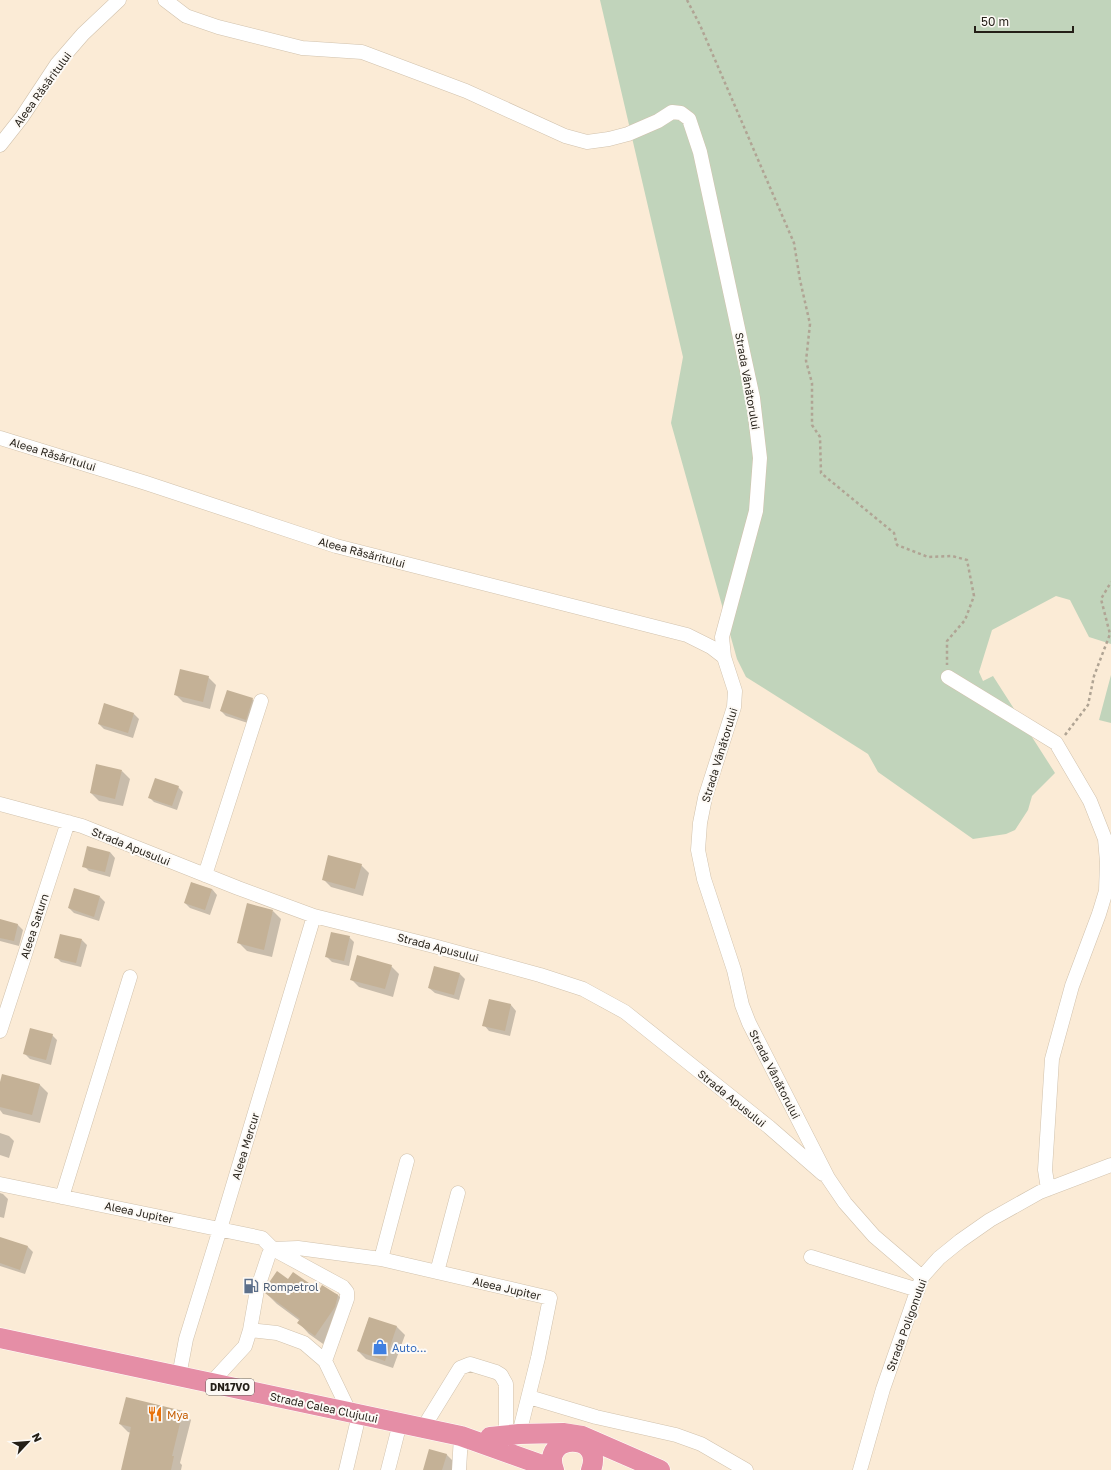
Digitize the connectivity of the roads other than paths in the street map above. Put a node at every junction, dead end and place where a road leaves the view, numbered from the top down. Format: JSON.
{"nodes":[{"id":1,"x":118,"y":0,"type":"edge"},
{"id":2,"x":165,"y":0,"type":"edge"},
{"id":3,"x":0,"y":145,"type":"edge"},
{"id":4,"x":0,"y":438,"type":"edge"},
{"id":5,"x":724,"y":657,"type":"junction"},
{"id":6,"x":948,"y":677,"type":"road end"},
{"id":7,"x":261,"y":701,"type":"dead end"},
{"id":8,"x":0,"y":804,"type":"edge"},
{"id":9,"x":68,"y":822,"type":"junction"},
{"id":10,"x":205,"y":875,"type":"junction"},
{"id":11,"x":314,"y":916,"type":"junction"},
{"id":12,"x":130,"y":977,"type":"dead end"},
{"id":13,"x":0,"y":1031,"type":"edge"},
{"id":14,"x":407,"y":1161,"type":"dead end"},
{"id":15,"x":1111,"y":1165,"type":"edge"},
{"id":16,"x":828,"y":1178,"type":"junction"},
{"id":17,"x":0,"y":1184,"type":"edge"},
{"id":18,"x":1048,"y":1189,"type":"junction"},
{"id":19,"x":458,"y":1193,"type":"dead end"},
{"id":20,"x":62,"y":1196,"type":"junction"},
{"id":21,"x":220,"y":1229,"type":"junction"},
{"id":22,"x":273,"y":1249,"type":"junction"},
{"id":23,"x":811,"y":1256,"type":"dead end"},
{"id":24,"x":378,"y":1259,"type":"junction"},
{"id":25,"x":437,"y":1272,"type":"junction"},
{"id":26,"x":922,"y":1277,"type":"junction"},
{"id":27,"x":918,"y":1290,"type":"junction"},
{"id":28,"x":250,"y":1330,"type":"junction"},
{"id":29,"x":0,"y":1338,"type":"edge"},
{"id":30,"x":325,"y":1361,"type":"junction"},
{"id":31,"x":179,"y":1376,"type":"junction"},
{"id":32,"x":212,"y":1383,"type":"junction"},
{"id":33,"x":529,"y":1397,"type":"junction"},
{"id":34,"x":354,"y":1414,"type":"junction"},
{"id":35,"x":400,"y":1423,"type":"junction"},
{"id":36,"x":423,"y":1428,"type":"junction"},
{"id":37,"x":505,"y":1435,"type":"junction"},
{"id":38,"x":461,"y":1436,"type":"junction"},
{"id":39,"x":563,"y":1443,"type":"junction"},
{"id":40,"x":590,"y":1450,"type":"junction"},
{"id":41,"x":554,"y":1469,"type":"edge"},
{"id":42,"x":346,"y":1470,"type":"edge"},
{"id":43,"x":388,"y":1470,"type":"edge"},
{"id":44,"x":459,"y":1470,"type":"edge"},
{"id":45,"x":591,"y":1470,"type":"edge"},
{"id":46,"x":655,"y":1470,"type":"edge"},
{"id":47,"x":660,"y":1470,"type":"edge"},
{"id":48,"x":746,"y":1470,"type":"edge"},
{"id":49,"x":860,"y":1470,"type":"edge"}],
"edges":[{"from":1,"to":3,"type":"street","name":"Aleea Răsăritului"},
{"from":2,"to":5,"type":"street","name":"Strada Vânătorului"},
{"from":4,"to":5,"type":"street","name":"Aleea Răsăritului"},
{"from":5,"to":16,"type":"street","name":"Strada Vânătorului"},
{"from":6,"to":18,"type":"street"},
{"from":7,"to":10,"type":"street"},
{"from":8,"to":9,"type":"street","name":"Strada Apusului"},
{"from":9,"to":10,"type":"street","name":"Strada Apusului"},
{"from":9,"to":13,"type":"street","name":"Aleea Saturn"},
{"from":10,"to":11,"type":"street","name":"Strada Apusului"},
{"from":11,"to":16,"type":"street","name":"Strada Apusului"},
{"from":11,"to":21,"type":"street","name":"Aleea Mercur"},
{"from":12,"to":20,"type":"street"},
{"from":14,"to":24,"type":"street"},
{"from":15,"to":18,"type":"street","name":"Strada Poligonului"},
{"from":16,"to":26,"type":"street","name":"Strada Vânătorului"},
{"from":17,"to":20,"type":"street","name":"Aleea Jupiter"},
{"from":18,"to":26,"type":"street","name":"Strada Poligonului"},
{"from":19,"to":25,"type":"street"},
{"from":20,"to":21,"type":"street","name":"Aleea Jupiter"},
{"from":21,"to":22,"type":"street","name":"Aleea Jupiter"},
{"from":21,"to":31,"type":"street","name":"Aleea Mercur"},
{"from":22,"to":24,"type":"street","name":"Aleea Jupiter"},
{"from":22,"to":28,"type":"street"},
{"from":22,"to":30,"type":"street","name":"Aleea Jupiter"},
{"from":23,"to":27,"type":"street"},
{"from":24,"to":25,"type":"street","name":"Aleea Jupiter"},
{"from":25,"to":33,"type":"street","name":"Aleea Jupiter"},
{"from":26,"to":27,"type":"street","name":"Strada Poligonului"},
{"from":27,"to":49,"type":"street","name":"Strada Poligonului"},
{"from":28,"to":30,"type":"street"},
{"from":28,"to":32,"type":"street"},
{"from":29,"to":31,"type":"highway","name":"Strada Calea Clujului","number":"DN17VO"},
{"from":30,"to":34,"type":"street"},
{"from":31,"to":32,"type":"highway","name":"Strada Calea Clujului","number":"DN17VO"},
{"from":32,"to":34,"type":"highway","name":"Strada Calea Clujului","number":"DN17VO"},
{"from":33,"to":37,"type":"street","name":"Aleea Jupiter"},
{"from":33,"to":48,"type":"street"},
{"from":34,"to":35,"type":"highway","name":"Strada Calea Clujului","number":"DN17VO"},
{"from":34,"to":42,"type":"street"},
{"from":35,"to":36,"type":"highway","name":"Strada Calea Clujului","number":"DN17VO"},
{"from":35,"to":43,"type":"street"},
{"from":36,"to":37,"type":"street"},
{"from":36,"to":38,"type":"highway","name":"Strada Calea Clujului","number":"DN17VO"},
{"from":37,"to":38,"type":"highway","name":"Strada Calea Clujului","number":"DN17VO"},
{"from":37,"to":39,"type":"highway","name":"Strada Calea Clujului","number":"DN17VO"},
{"from":37,"to":47,"type":"highway"},
{"from":38,"to":41,"type":"highway","name":"Strada Calea Clujului","number":"DN17VO"},
{"from":38,"to":44,"type":"street"},
{"from":39,"to":40,"type":"highway","number":"DN17VO"},
{"from":39,"to":41,"type":"highway","number":"DN17VO"},
{"from":40,"to":45,"type":"highway"},
{"from":40,"to":46,"type":"highway","number":"DN17VO"}]}
